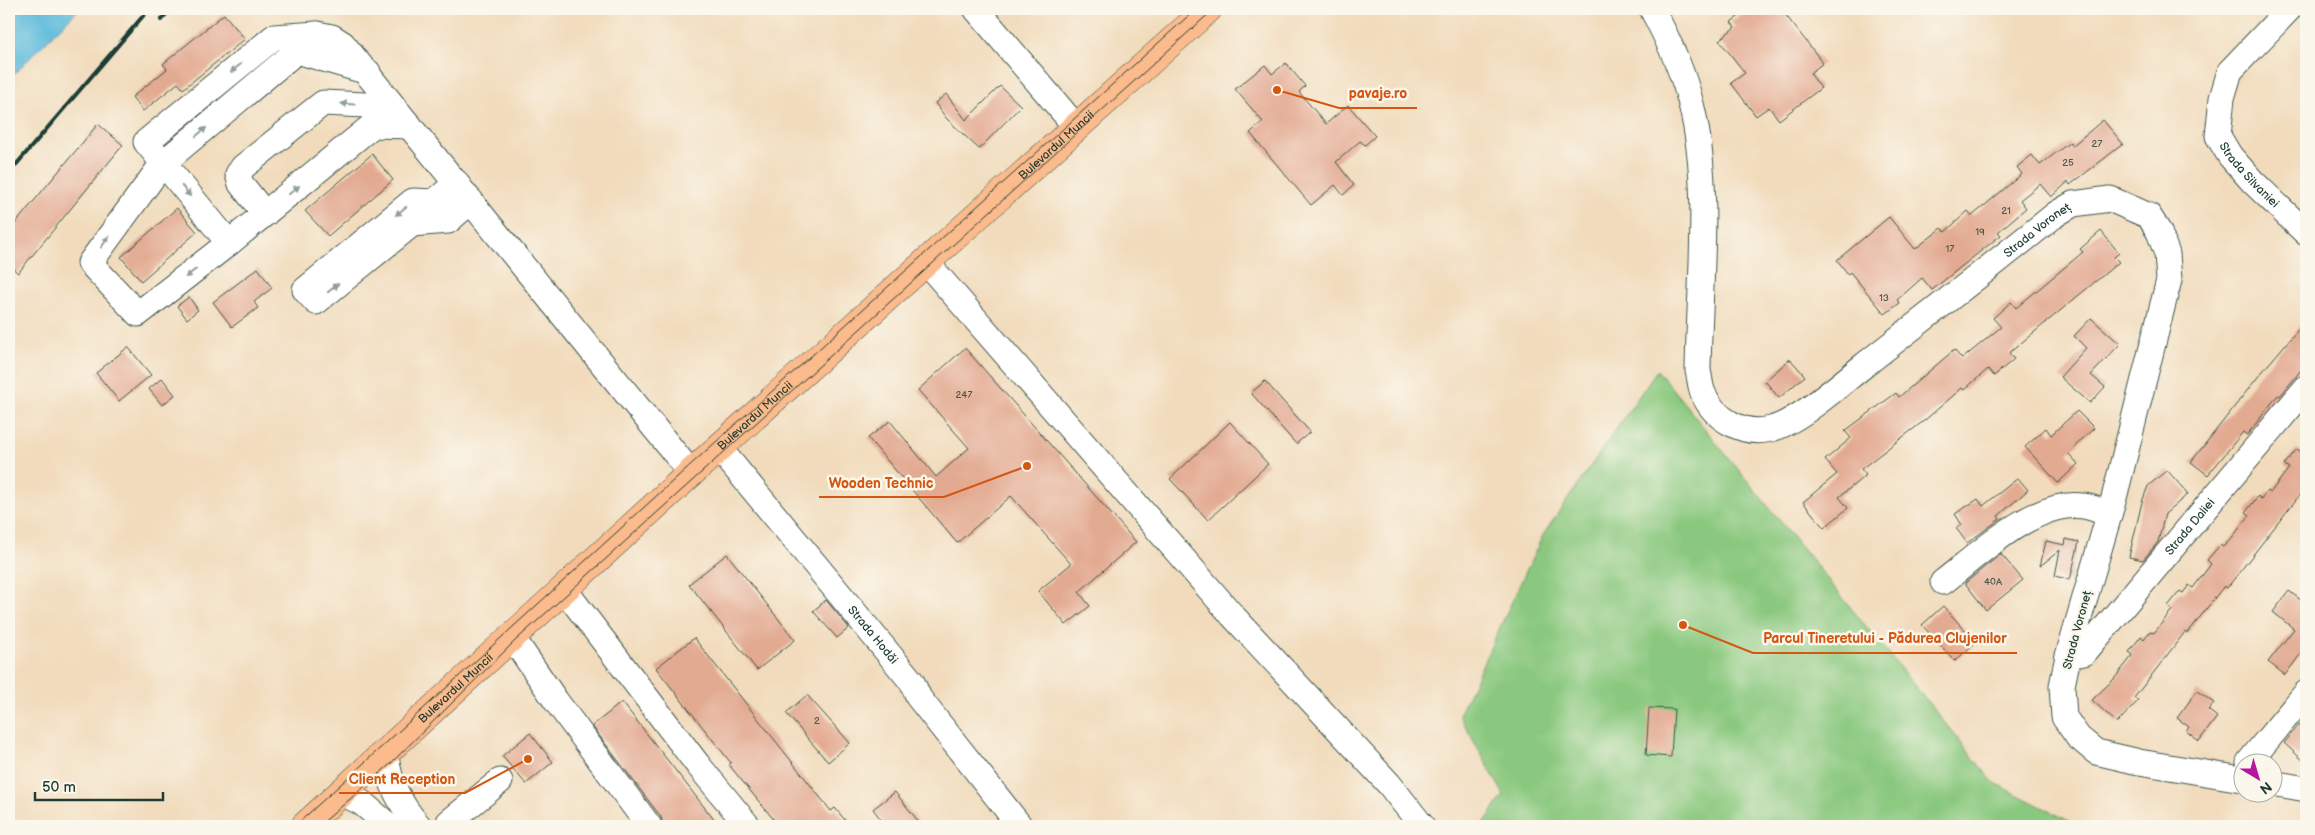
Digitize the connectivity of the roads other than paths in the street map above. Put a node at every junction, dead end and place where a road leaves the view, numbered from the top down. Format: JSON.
{"nodes":[{"id":1,"x":976,"y":9,"type":"edge"},
{"id":2,"x":1207,"y":9,"type":"edge"},
{"id":3,"x":1652,"y":9,"type":"edge"},
{"id":4,"x":2288,"y":9,"type":"edge"},
{"id":5,"x":317,"y":34,"type":"junction"},
{"id":6,"x":297,"y":51,"type":"junction"},
{"id":7,"x":365,"y":71,"type":"junction"},
{"id":8,"x":410,"y":126,"type":"junction"},
{"id":9,"x":1076,"y":128,"type":"junction"},
{"id":10,"x":163,"y":163,"type":"junction"},
{"id":11,"x":464,"y":192,"type":"junction"},
{"id":12,"x":265,"y":214,"type":"junction"},
{"id":13,"x":2306,"y":233,"type":"edge"},
{"id":14,"x":229,"y":243,"type":"junction"},
{"id":15,"x":926,"y":262,"type":"junction"},
{"id":16,"x":2306,"y":388,"type":"edge"},
{"id":17,"x":719,"y":448,"type":"junction"},
{"id":18,"x":691,"y":473,"type":"junction"},
{"id":19,"x":2109,"y":514,"type":"junction"},
{"id":20,"x":1943,"y":582,"type":"dead end"},
{"id":21,"x":564,"y":589,"type":"junction"},
{"id":22,"x":512,"y":637,"type":"junction"},
{"id":23,"x":2068,"y":656,"type":"junction"},
{"id":24,"x":2306,"y":693,"type":"edge"},
{"id":25,"x":2257,"y":752,"type":"edge"},
{"id":26,"x":386,"y":753,"type":"junction"},
{"id":27,"x":2232,"y":777,"type":"edge"},
{"id":28,"x":500,"y":780,"type":"dead end"},
{"id":29,"x":2282,"y":785,"type":"edge"},
{"id":30,"x":2306,"y":789,"type":"edge"},
{"id":31,"x":342,"y":793,"type":"junction"},
{"id":32,"x":449,"y":822,"type":"dead end"},
{"id":33,"x":305,"y":826,"type":"edge"},
{"id":34,"x":389,"y":826,"type":"edge"},
{"id":35,"x":418,"y":826,"type":"edge"},
{"id":36,"x":650,"y":826,"type":"edge"},
{"id":37,"x":748,"y":826,"type":"edge"},
{"id":38,"x":1020,"y":826,"type":"edge"},
{"id":39,"x":1422,"y":826,"type":"edge"}],
"edges":[{"from":1,"to":9,"type":"street"},
{"from":2,"to":9,"type":"main road","name":"Bulevardul Muncii"},
{"from":3,"to":19,"type":"street","name":"Strada Voroneț"},
{"from":4,"to":13,"type":"street","name":"Strada Silvaniei"},
{"from":5,"to":6,"type":"street"},
{"from":5,"to":7,"type":"street"},
{"from":5,"to":10,"type":"street","one_way":true},
{"from":6,"to":7,"type":"street"},
{"from":10,"to":6,"type":"street","one_way":true},
{"from":7,"to":8,"type":"street"},
{"from":7,"to":11,"type":"street"},
{"from":8,"to":11,"type":"street"},
{"from":12,"to":8,"type":"street","one_way":true},
{"from":8,"to":12,"type":"street","one_way":true},
{"from":9,"to":15,"type":"main road","name":"Bulevardul Muncii"},
{"from":10,"to":14,"type":"street","one_way":true},
{"from":14,"to":10,"type":"street","one_way":true},
{"from":11,"to":11,"type":"street","one_way":true},
{"from":11,"to":18,"type":"street"},
{"from":12,"to":14,"type":"street"},
{"from":15,"to":17,"type":"main road","name":"Bulevardul Muncii"},
{"from":15,"to":39,"type":"street"},
{"from":16,"to":23,"type":"street","name":"Strada Daliei"},
{"from":17,"to":18,"type":"main road","name":"Bulevardul Muncii"},
{"from":17,"to":38,"type":"street","name":"Strada Hodăi"},
{"from":18,"to":21,"type":"main road","name":"Bulevardul Muncii"},
{"from":19,"to":20,"type":"street"},
{"from":19,"to":23,"type":"street","name":"Strada Voroneț"},
{"from":21,"to":22,"type":"main road","name":"Bulevardul Muncii"},
{"from":21,"to":37,"type":"street"},
{"from":22,"to":26,"type":"main road","name":"Bulevardul Muncii"},
{"from":22,"to":36,"type":"street"},
{"from":23,"to":27,"type":"street","name":"Strada Voroneț"},
{"from":24,"to":25,"type":"street"},
{"from":26,"to":31,"type":"main road","name":"Bulevardul Muncii"},
{"from":26,"to":35,"type":"street"},
{"from":28,"to":32,"type":"street"},
{"from":29,"to":30,"type":"street"},
{"from":31,"to":33,"type":"main road","name":"Bulevardul Muncii"},
{"from":31,"to":34,"type":"street"}]}
